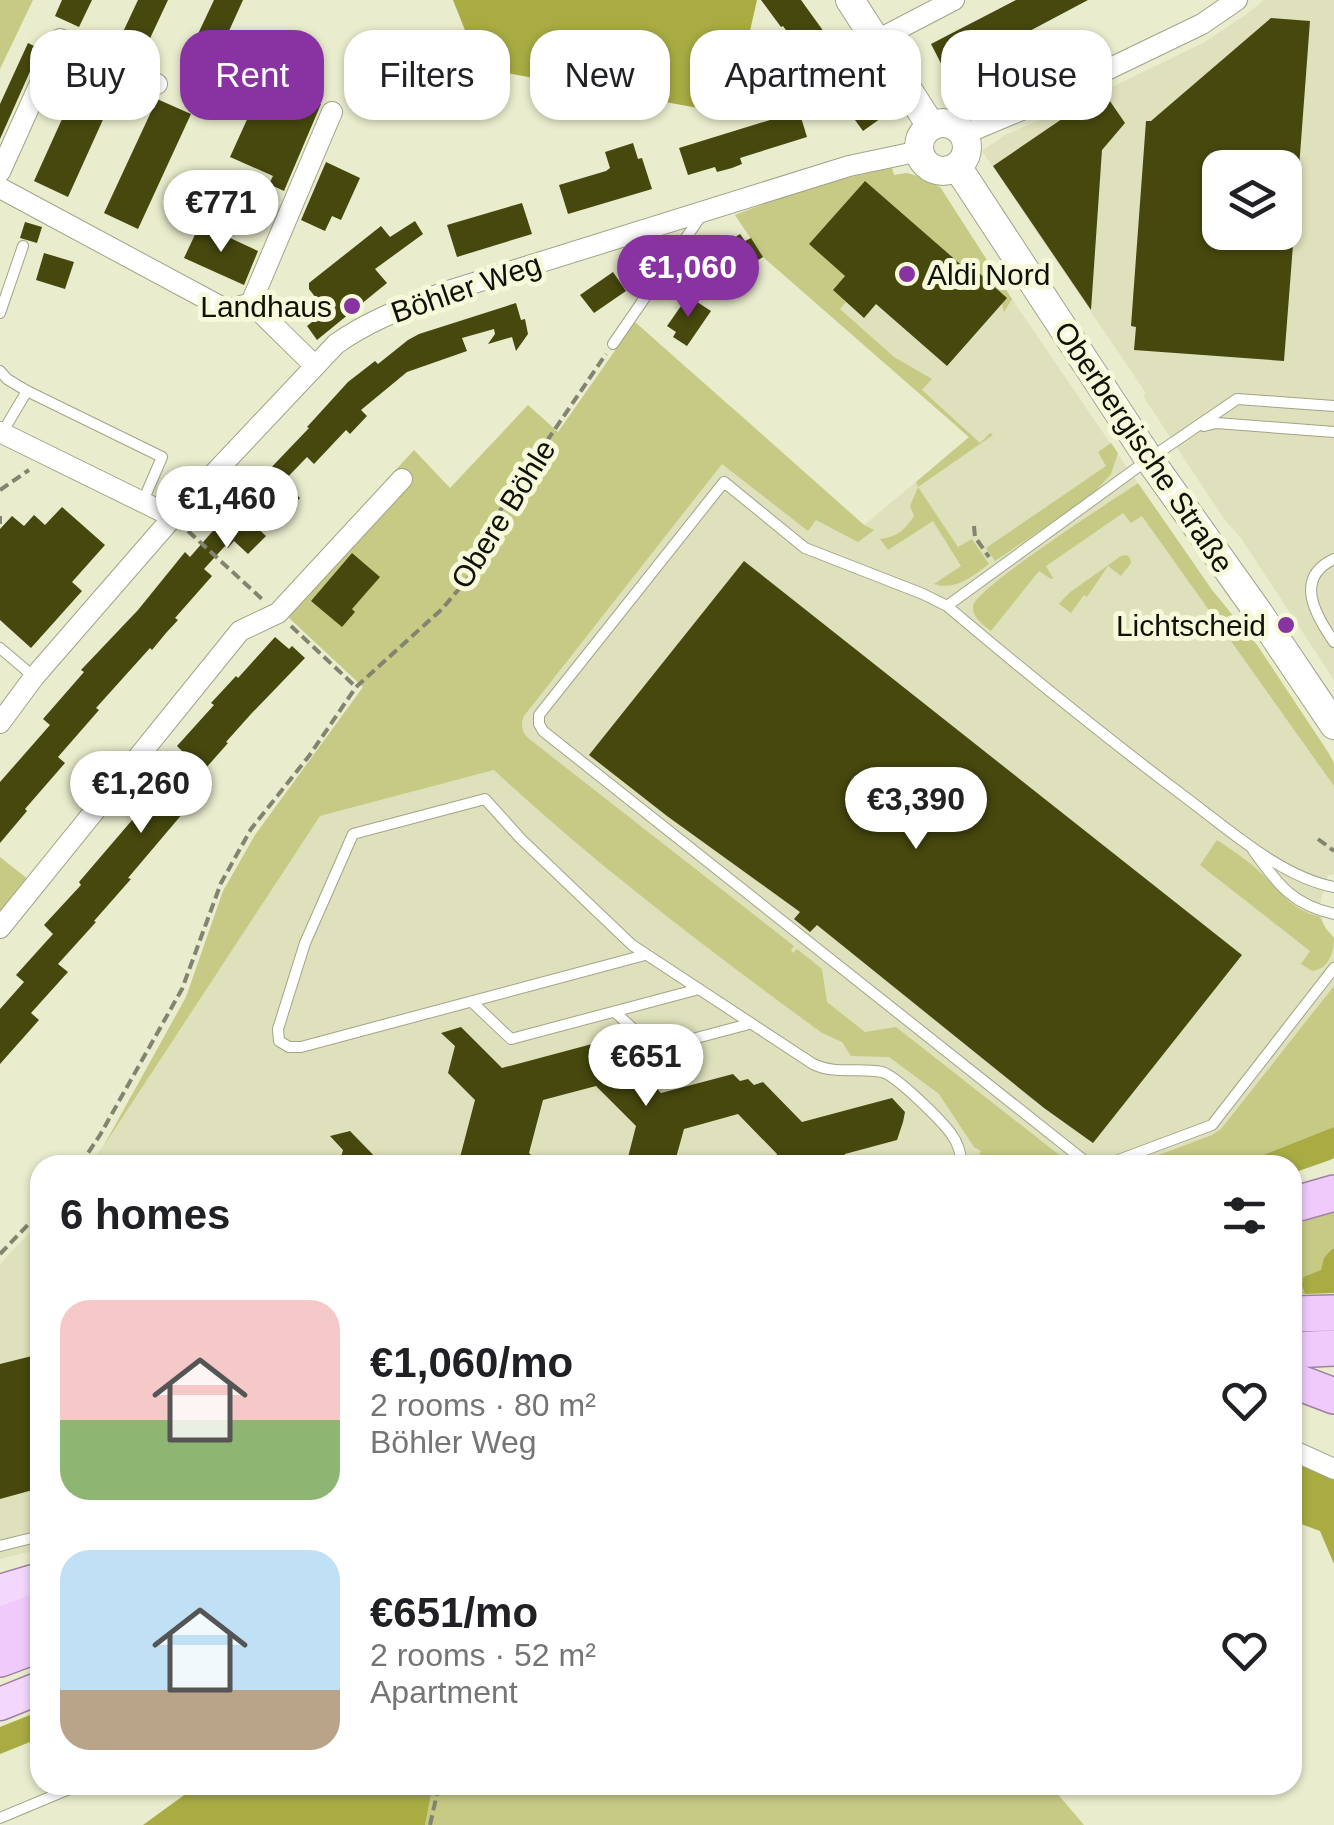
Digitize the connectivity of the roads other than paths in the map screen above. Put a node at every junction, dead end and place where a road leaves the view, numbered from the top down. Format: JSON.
{"nodes":[{"id":1,"x":850,"y":0,"type":"edge"},
{"id":2,"x":954,"y":0,"type":"edge"},
{"id":3,"x":1237,"y":0,"type":"edge"},
{"id":4,"x":871,"y":30,"type":"edge"},
{"id":5,"x":897,"y":30,"type":"edge"},
{"id":6,"x":30,"y":106,"type":"edge"},
{"id":7,"x":332,"y":112,"type":"dead end"},
{"id":8,"x":917,"y":120,"type":"edge"},
{"id":9,"x":964,"y":134,"type":"junction"},
{"id":10,"x":926,"y":138,"type":"junction"},
{"id":11,"x":958,"y":168,"type":"junction"},
{"id":12,"x":0,"y":172,"type":"edge"},
{"id":13,"x":0,"y":188,"type":"edge"},
{"id":14,"x":705,"y":212,"type":"junction"},
{"id":15,"x":22,"y":246,"type":"dead end"},
{"id":16,"x":250,"y":303,"type":"junction"},
{"id":17,"x":0,"y":312,"type":"edge"},
{"id":18,"x":613,"y":344,"type":"road end"},
{"id":19,"x":314,"y":366,"type":"junction"},
{"id":20,"x":0,"y":371,"type":"edge"},
{"id":21,"x":27,"y":392,"type":"junction"},
{"id":22,"x":1334,"y":406,"type":"edge"},
{"id":23,"x":1198,"y":426,"type":"junction"},
{"id":24,"x":1334,"y":432,"type":"edge"},
{"id":25,"x":1,"y":433,"type":"edge"},
{"id":26,"x":1149,"y":459,"type":"junction"},
{"id":27,"x":402,"y":479,"type":"dead end"},
{"id":28,"x":143,"y":501,"type":"junction"},
{"id":29,"x":173,"y":517,"type":"junction"},
{"id":30,"x":1334,"y":559,"type":"edge"},
{"id":31,"x":947,"y":606,"type":"junction"},
{"id":32,"x":1334,"y":642,"type":"edge"},
{"id":33,"x":0,"y":648,"type":"edge"},
{"id":34,"x":34,"y":677,"type":"junction"},
{"id":35,"x":1,"y":719,"type":"edge"},
{"id":36,"x":1334,"y":725,"type":"edge"},
{"id":37,"x":1249,"y":846,"type":"junction"},
{"id":38,"x":1334,"y":887,"type":"edge"},
{"id":39,"x":1334,"y":914,"type":"edge"},
{"id":40,"x":0,"y":928,"type":"edge"},
{"id":41,"x":645,"y":955,"type":"junction"},
{"id":42,"x":1334,"y":968,"type":"edge"},
{"id":43,"x":700,"y":989,"type":"junction"},
{"id":44,"x":472,"y":1002,"type":"junction"},
{"id":45,"x":616,"y":1013,"type":"junction"},
{"id":46,"x":750,"y":1024,"type":"junction"},
{"id":47,"x":959,"y":1155,"type":"edge"},
{"id":48,"x":1077,"y":1155,"type":"edge"},
{"id":49,"x":1130,"y":1155,"type":"edge"},
{"id":50,"x":1334,"y":1313,"type":"edge"},
{"id":51,"x":1302,"y":1314,"type":"edge"},
{"id":52,"x":1334,"y":1348,"type":"edge"},
{"id":53,"x":1302,"y":1350,"type":"edge"},
{"id":54,"x":1302,"y":1385,"type":"edge"},
{"id":55,"x":1334,"y":1399,"type":"edge"},
{"id":56,"x":1302,"y":1406,"type":"edge"},
{"id":57,"x":1302,"y":1455,"type":"edge"},
{"id":58,"x":1334,"y":1469,"type":"edge"},
{"id":59,"x":30,"y":1538,"type":"edge"},
{"id":60,"x":0,"y":1546,"type":"edge"},
{"id":61,"x":30,"y":1582,"type":"edge"},
{"id":62,"x":0,"y":1591,"type":"edge"},
{"id":63,"x":30,"y":1614,"type":"edge"},
{"id":64,"x":0,"y":1625,"type":"edge"},
{"id":65,"x":30,"y":1648,"type":"edge"},
{"id":66,"x":0,"y":1659,"type":"edge"},
{"id":67,"x":30,"y":1692,"type":"edge"},
{"id":68,"x":0,"y":1704,"type":"edge"},
{"id":69,"x":56,"y":1795,"type":"edge"},
{"id":70,"x":0,"y":1818,"type":"edge"}],
"edges":[{"from":1,"to":4,"type":"street"},
{"from":2,"to":5,"type":"street"},
{"from":3,"to":9,"type":"street"},
{"from":6,"to":12,"type":"street"},
{"from":7,"to":16,"type":"street"},
{"from":8,"to":10,"type":"street"},
{"from":9,"to":10,"type":"street"},
{"from":9,"to":11,"type":"street"},
{"from":10,"to":11,"type":"street"},
{"from":10,"to":14,"type":"street","name":"Böhler Weg"},
{"from":11,"to":26,"type":"street","name":"Oberbergische Straße"},
{"from":13,"to":16,"type":"street"},
{"from":14,"to":18,"type":"lane"},
{"from":14,"to":19,"type":"street","name":"Böhler Weg"},
{"from":15,"to":17,"type":"lane"},
{"from":16,"to":19,"type":"street"},
{"from":19,"to":29,"type":"street","name":"Böhler Weg"},
{"from":20,"to":21,"type":"lane"},
{"from":21,"to":25,"type":"lane"},
{"from":21,"to":28,"type":"lane"},
{"from":22,"to":23,"type":"lane"},
{"from":23,"to":24,"type":"lane"},
{"from":23,"to":26,"type":"lane"},
{"from":25,"to":28,"type":"street"},
{"from":26,"to":31,"type":"lane"},
{"from":26,"to":36,"type":"street","name":"Oberbergische Straße"},
{"from":27,"to":40,"type":"street"},
{"from":28,"to":29,"type":"street"},
{"from":29,"to":34,"type":"street","name":"Böhler Weg"},
{"from":30,"to":32,"type":"lane"},
{"from":31,"to":37,"type":"lane"},
{"from":31,"to":48,"type":"lane"},
{"from":33,"to":34,"type":"lane"},
{"from":34,"to":35,"type":"street","name":"Böhler Weg"},
{"from":37,"to":38,"type":"lane"},
{"from":37,"to":39,"type":"lane"},
{"from":41,"to":43,"type":"lane"},
{"from":41,"to":44,"type":"lane"},
{"from":41,"to":44,"type":"lane"},
{"from":42,"to":49,"type":"lane"},
{"from":43,"to":45,"type":"lane"},
{"from":43,"to":46,"type":"lane"},
{"from":44,"to":45,"type":"lane"},
{"from":45,"to":46,"type":"lane"},
{"from":46,"to":47,"type":"lane"},
{"from":50,"to":51,"type":"highway"},
{"from":52,"to":53,"type":"highway"},
{"from":54,"to":55,"type":"highway"},
{"from":55,"to":56,"type":"highway"},
{"from":57,"to":58,"type":"street"},
{"from":59,"to":60,"type":"lane"},
{"from":61,"to":62,"type":"main road"},
{"from":63,"to":64,"type":"highway"},
{"from":65,"to":66,"type":"highway"},
{"from":67,"to":68,"type":"main road"},
{"from":69,"to":70,"type":"lane"}]}
